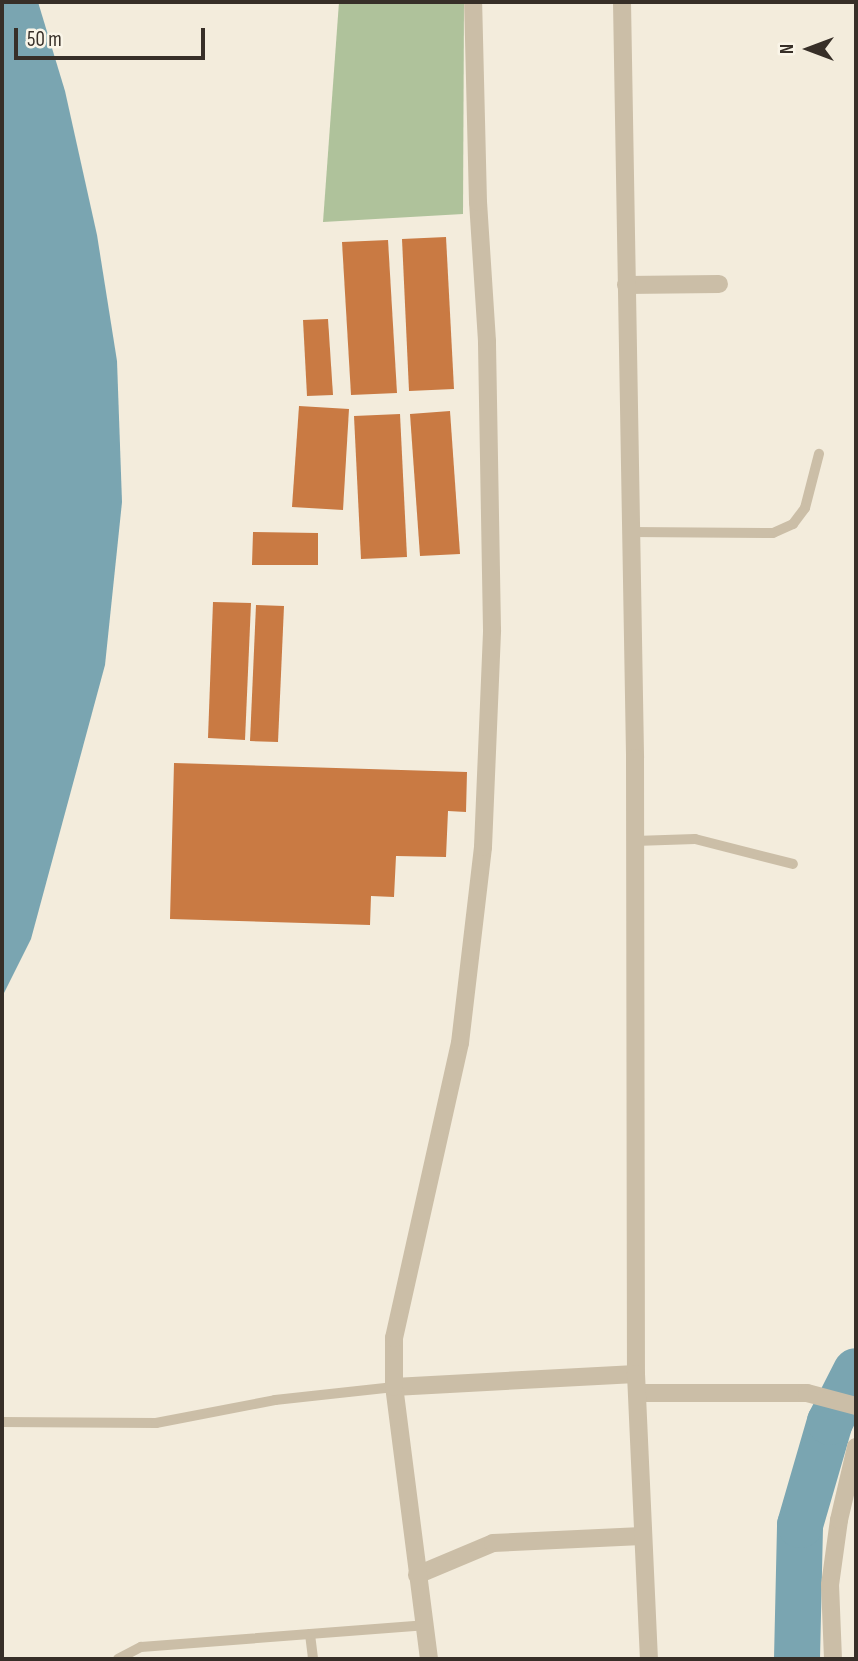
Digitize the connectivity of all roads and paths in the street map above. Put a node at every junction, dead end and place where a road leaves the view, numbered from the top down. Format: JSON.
{"nodes":[{"id":1,"x":474,"y":2,"type":"edge"},
{"id":2,"x":622,"y":2,"type":"edge"},
{"id":3,"x":719,"y":284,"type":"dead end"},
{"id":4,"x":626,"y":285,"type":"junction"},
{"id":5,"x":819,"y":454,"type":"dead end"},
{"id":6,"x":631,"y":532,"type":"junction"},
{"id":7,"x":635,"y":841,"type":"junction"},
{"id":8,"x":793,"y":864,"type":"dead end"},
{"id":9,"x":636,"y":1374,"type":"junction"},
{"id":10,"x":394,"y":1387,"type":"junction"},
{"id":11,"x":637,"y":1393,"type":"junction"},
{"id":12,"x":853,"y":1405,"type":"edge"},
{"id":13,"x":2,"y":1422,"type":"edge"},
{"id":14,"x":856,"y":1447,"type":"edge"},
{"id":15,"x":642,"y":1536,"type":"junction"},
{"id":16,"x":417,"y":1575,"type":"junction"},
{"id":17,"x":424,"y":1625,"type":"junction"},
{"id":18,"x":310,"y":1634,"type":"junction"},
{"id":19,"x":118,"y":1659,"type":"edge"},
{"id":20,"x":313,"y":1659,"type":"edge"},
{"id":21,"x":429,"y":1659,"type":"edge"},
{"id":22,"x":649,"y":1659,"type":"edge"},
{"id":23,"x":833,"y":1659,"type":"edge"}],
"edges":[{"from":1,"to":10,"type":"street"},
{"from":2,"to":4,"type":"street"},
{"from":3,"to":4,"type":"street"},
{"from":4,"to":6,"type":"street"},
{"from":5,"to":6,"type":"lane"},
{"from":6,"to":7,"type":"street"},
{"from":7,"to":8,"type":"lane"},
{"from":7,"to":9,"type":"street"},
{"from":9,"to":10,"type":"street"},
{"from":9,"to":11,"type":"street"},
{"from":10,"to":13,"type":"lane"},
{"from":10,"to":16,"type":"street"},
{"from":11,"to":12,"type":"street"},
{"from":11,"to":15,"type":"street"},
{"from":14,"to":23,"type":"street"},
{"from":15,"to":16,"type":"street"},
{"from":15,"to":22,"type":"street"},
{"from":16,"to":17,"type":"street"},
{"from":17,"to":18,"type":"lane"},
{"from":17,"to":21,"type":"street"},
{"from":18,"to":19,"type":"lane"},
{"from":18,"to":20,"type":"lane"}]}
